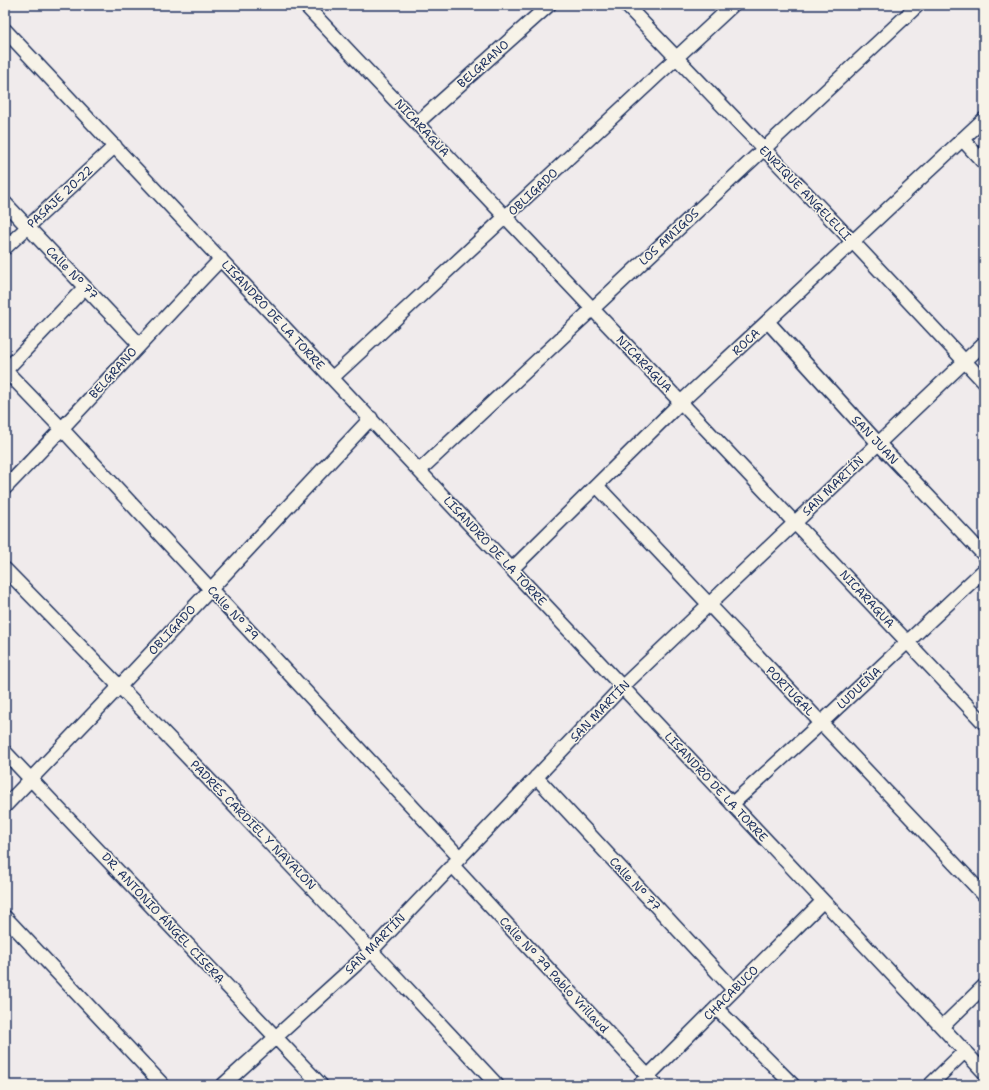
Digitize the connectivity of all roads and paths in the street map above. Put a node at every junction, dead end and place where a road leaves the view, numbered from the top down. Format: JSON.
{"nodes":[{"id":1,"x":305,"y":5,"type":"edge"},
{"id":2,"x":548,"y":5,"type":"edge"},
{"id":3,"x":626,"y":5,"type":"edge"},
{"id":4,"x":733,"y":5,"type":"edge"},
{"id":5,"x":918,"y":5,"type":"edge"},
{"id":6,"x":5,"y":30,"type":"edge"},
{"id":7,"x":676,"y":58,"type":"junction"},
{"id":8,"x":984,"y":119,"type":"edge"},
{"id":9,"x":417,"y":123,"type":"junction"},
{"id":10,"x":962,"y":140,"type":"junction"},
{"id":11,"x":115,"y":146,"type":"junction"},
{"id":12,"x":763,"y":150,"type":"junction"},
{"id":13,"x":984,"y":164,"type":"edge"},
{"id":14,"x":5,"y":203,"type":"edge"},
{"id":15,"x":505,"y":217,"type":"junction"},
{"id":16,"x":28,"y":227,"type":"junction"},
{"id":17,"x":852,"y":242,"type":"junction"},
{"id":18,"x":5,"y":248,"type":"edge"},
{"id":19,"x":221,"y":259,"type":"junction"},
{"id":20,"x":85,"y":287,"type":"junction"},
{"id":21,"x":592,"y":309,"type":"junction"},
{"id":22,"x":768,"y":322,"type":"junction"},
{"id":23,"x":139,"y":344,"type":"junction"},
{"id":24,"x":984,"y":344,"type":"edge"},
{"id":25,"x":964,"y":361,"type":"junction"},
{"id":26,"x":5,"y":370,"type":"edge"},
{"id":27,"x":332,"y":378,"type":"junction"},
{"id":28,"x":984,"y":382,"type":"edge"},
{"id":29,"x":681,"y":402,"type":"junction"},
{"id":30,"x":371,"y":418,"type":"junction"},
{"id":31,"x":62,"y":429,"type":"junction"},
{"id":32,"x":878,"y":443,"type":"junction"},
{"id":33,"x":420,"y":470,"type":"junction"},
{"id":34,"x":597,"y":486,"type":"junction"},
{"id":35,"x":5,"y":488,"type":"edge"},
{"id":36,"x":795,"y":523,"type":"junction"},
{"id":37,"x":984,"y":556,"type":"edge"},
{"id":38,"x":5,"y":569,"type":"edge"},
{"id":39,"x":512,"y":569,"type":"junction"},
{"id":40,"x":984,"y":570,"type":"edge"},
{"id":41,"x":210,"y":590,"type":"junction"},
{"id":42,"x":709,"y":605,"type":"junction"},
{"id":43,"x":907,"y":642,"type":"junction"},
{"id":44,"x":120,"y":686,"type":"junction"},
{"id":45,"x":622,"y":687,"type":"junction"},
{"id":46,"x":821,"y":723,"type":"junction"},
{"id":47,"x":984,"y":723,"type":"edge"},
{"id":48,"x":5,"y":752,"type":"edge"},
{"id":49,"x":536,"y":777,"type":"junction"},
{"id":50,"x":31,"y":779,"type":"junction"},
{"id":51,"x":732,"y":804,"type":"junction"},
{"id":52,"x":5,"y":806,"type":"edge"},
{"id":53,"x":456,"y":861,"type":"junction"},
{"id":54,"x":984,"y":895,"type":"edge"},
{"id":55,"x":824,"y":901,"type":"junction"},
{"id":56,"x":5,"y":917,"type":"edge"},
{"id":57,"x":372,"y":950,"type":"junction"},
{"id":58,"x":984,"y":986,"type":"edge"},
{"id":59,"x":734,"y":990,"type":"junction"},
{"id":60,"x":716,"y":1008,"type":"junction"},
{"id":61,"x":942,"y":1027,"type":"junction"},
{"id":62,"x":276,"y":1037,"type":"junction"},
{"id":63,"x":965,"y":1051,"type":"junction"},
{"id":64,"x":984,"y":1072,"type":"edge"},
{"id":65,"x":648,"y":1082,"type":"edge"},
{"id":66,"x":163,"y":1085,"type":"edge"},
{"id":67,"x":223,"y":1085,"type":"edge"},
{"id":68,"x":321,"y":1085,"type":"edge"},
{"id":69,"x":497,"y":1085,"type":"edge"},
{"id":70,"x":793,"y":1085,"type":"edge"},
{"id":71,"x":930,"y":1085,"type":"edge"}],
"edges":[{"from":1,"to":9,"type":"street","name":"NICARAGUA"},
{"from":2,"to":9,"type":"street","name":"BELGRANO"},
{"from":3,"to":7,"type":"street","name":"ENRIQUE ANGELELLI"},
{"from":4,"to":7,"type":"street","name":"OBLIGADO"},
{"from":5,"to":12,"type":"street","name":"LOS AMIGOS"},
{"from":6,"to":11,"type":"street","name":"LISANDRO DE LA TORRE"},
{"from":7,"to":12,"type":"street","name":"ENRIQUE ANGELELLI"},
{"from":7,"to":15,"type":"street","name":"OBLIGADO"},
{"from":8,"to":10,"type":"street","name":"ROCA"},
{"from":9,"to":15,"type":"street","name":"NICARAGUA"},
{"from":10,"to":13,"type":"street"},
{"from":10,"to":17,"type":"street","name":"ROCA"},
{"from":11,"to":16,"type":"street","name":"PASAJE 20-22"},
{"from":11,"to":19,"type":"street","name":"LISANDRO DE LA TORRE"},
{"from":12,"to":17,"type":"street","name":"ENRIQUE ANGELELLI"},
{"from":12,"to":21,"type":"street","name":"LOS AMIGOS"},
{"from":14,"to":16,"type":"street","name":"Calle Nº 77"},
{"from":15,"to":21,"type":"street","name":"NICARAGUA"},
{"from":15,"to":27,"type":"street","name":"OBLIGADO"},
{"from":16,"to":18,"type":"street","name":"PASAJE 20-22"},
{"from":16,"to":20,"type":"street","name":"Calle Nº 77"},
{"from":17,"to":22,"type":"street","name":"ROCA"},
{"from":17,"to":25,"type":"street","name":"ENRIQUE ANGELELLI"},
{"from":19,"to":23,"type":"street","name":"BELGRANO"},
{"from":19,"to":27,"type":"street","name":"LISANDRO DE LA TORRE"},
{"from":20,"to":23,"type":"street","name":"Calle Nº 77"},
{"from":20,"to":26,"type":"street"},
{"from":21,"to":29,"type":"street","name":"NICARAGUA"},
{"from":21,"to":33,"type":"street","name":"LOS AMIGOS"},
{"from":22,"to":29,"type":"street","name":"ROCA"},
{"from":22,"to":32,"type":"street","name":"SAN JUAN"},
{"from":23,"to":31,"type":"street","name":"BELGRANO"},
{"from":24,"to":25,"type":"street","name":"SAN MARTÍN"},
{"from":25,"to":28,"type":"street","name":"ENRIQUE ANGELELLI"},
{"from":25,"to":32,"type":"street","name":"SAN MARTÍN"},
{"from":26,"to":31,"type":"street","name":"Calle Nº 79"},
{"from":27,"to":30,"type":"street","name":"LISANDRO DE LA TORRE"},
{"from":29,"to":34,"type":"street","name":"ROCA"},
{"from":29,"to":36,"type":"street","name":"NICARAGUA"},
{"from":30,"to":33,"type":"street","name":"LISANDRO DE LA TORRE"},
{"from":30,"to":41,"type":"street","name":"OBLIGADO"},
{"from":31,"to":35,"type":"street","name":"BELGRANO"},
{"from":31,"to":41,"type":"street","name":"Calle Nº 79"},
{"from":32,"to":36,"type":"street","name":"SAN MARTÍN"},
{"from":32,"to":37,"type":"street","name":"SAN JUAN"},
{"from":33,"to":39,"type":"street","name":"LISANDRO DE LA TORRE"},
{"from":34,"to":39,"type":"street","name":"ROCA"},
{"from":34,"to":42,"type":"street","name":"PORTUGAL"},
{"from":36,"to":42,"type":"street","name":"SAN MARTÍN"},
{"from":36,"to":43,"type":"street","name":"NICARAGUA"},
{"from":38,"to":44,"type":"street","name":"PADRES CARDIEL Y NAVALON"},
{"from":39,"to":45,"type":"street","name":"LISANDRO DE LA TORRE"},
{"from":40,"to":43,"type":"street","name":"LUDUEÑA"},
{"from":41,"to":44,"type":"street","name":"OBLIGADO"},
{"from":41,"to":53,"type":"street","name":"Calle Nº 79"},
{"from":42,"to":45,"type":"street","name":"SAN MARTÍN"},
{"from":42,"to":46,"type":"street","name":"PORTUGAL"},
{"from":43,"to":46,"type":"street","name":"LUDUEÑA"},
{"from":43,"to":47,"type":"street","name":"NICARAGUA"},
{"from":44,"to":50,"type":"street","name":"OBLIGADO"},
{"from":44,"to":57,"type":"street","name":"PADRES CARDIEL Y NAVALON"},
{"from":45,"to":49,"type":"street","name":"SAN MARTÍN"},
{"from":45,"to":51,"type":"street","name":"LISANDRO DE LA TORRE"},
{"from":46,"to":51,"type":"street","name":"LUDUEÑA"},
{"from":46,"to":54,"type":"street","name":"PORTUGAL"},
{"from":48,"to":50,"type":"street","name":"DR. ANTONIO ÁNGEL CISERA"},
{"from":49,"to":53,"type":"street","name":"SAN MARTÍN"},
{"from":49,"to":59,"type":"street","name":"Calle Nº 77"},
{"from":50,"to":52,"type":"street","name":"OBLIGADO"},
{"from":50,"to":62,"type":"street","name":"DR. ANTONIO ÁNGEL CISERA"},
{"from":51,"to":55,"type":"street","name":"LISANDRO DE LA TORRE"},
{"from":53,"to":57,"type":"street","name":"SAN MARTÍN"},
{"from":53,"to":65,"type":"street","name":"Calle Nº 79 Pablo Vrillaud"},
{"from":55,"to":59,"type":"street","name":"CHACABUCO"},
{"from":55,"to":61,"type":"street","name":"LISANDRO DE LA TORRE"},
{"from":56,"to":66,"type":"street"},
{"from":57,"to":62,"type":"street","name":"SAN MARTÍN"},
{"from":57,"to":69,"type":"street","name":"PADRES CARDIEL Y NAVALON"},
{"from":58,"to":61,"type":"street"},
{"from":59,"to":60,"type":"street","name":"CHACABUCO"},
{"from":60,"to":65,"type":"street","name":"CHACABUCO"},
{"from":60,"to":70,"type":"street"},
{"from":61,"to":63,"type":"street","name":"LISANDRO DE LA TORRE"},
{"from":62,"to":67,"type":"street","name":"SAN MARTÍN"},
{"from":62,"to":68,"type":"street","name":"DR. ANTONIO ÁNGEL CISERA"},
{"from":63,"to":64,"type":"street","name":"LISANDRO DE LA TORRE"},
{"from":63,"to":71,"type":"street"}]}
